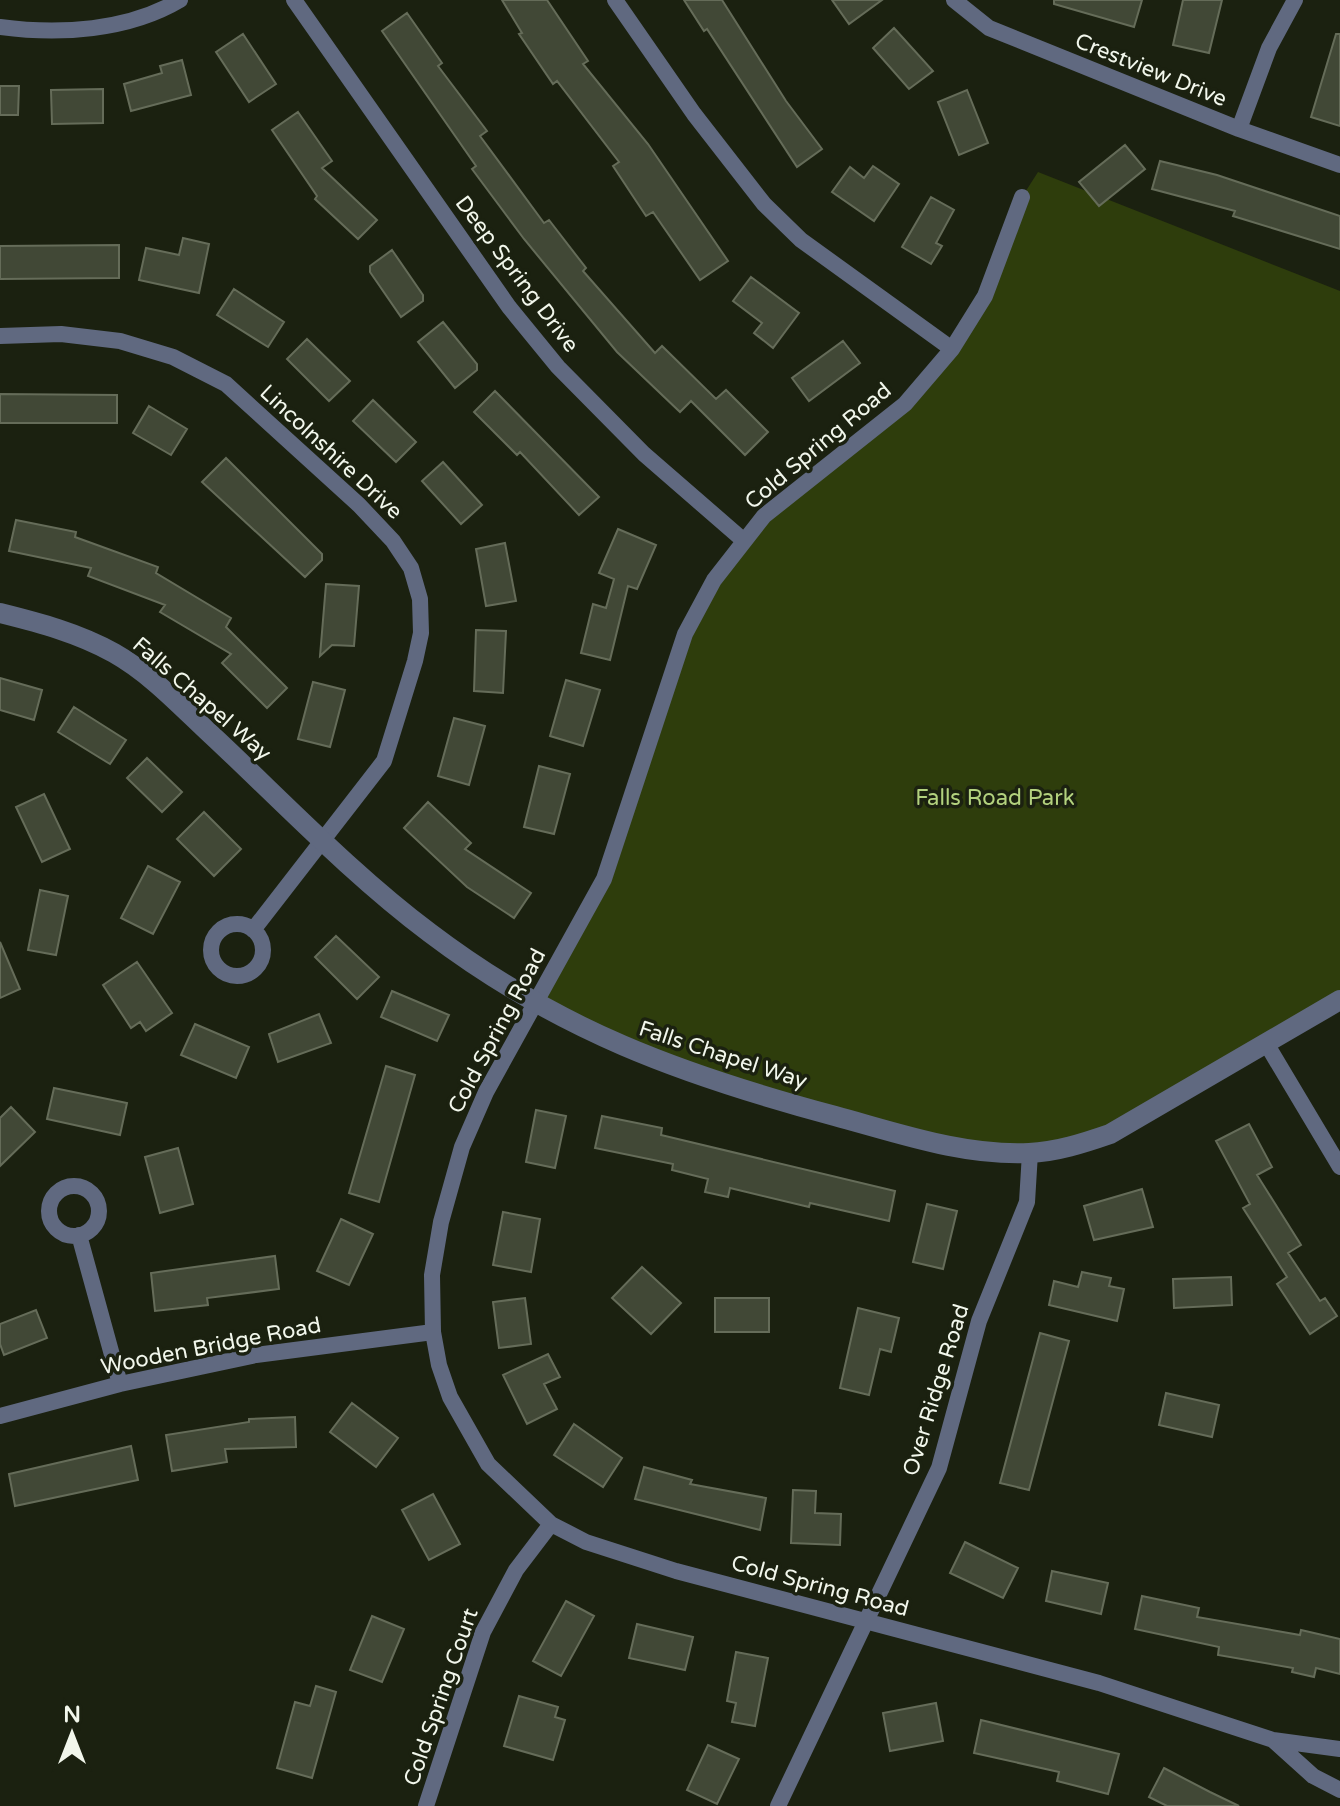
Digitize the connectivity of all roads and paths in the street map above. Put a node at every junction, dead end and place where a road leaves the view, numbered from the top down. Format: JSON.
{"nodes":[{"id":1,"x":180,"y":0,"type":"edge"},
{"id":2,"x":294,"y":0,"type":"edge"},
{"id":3,"x":615,"y":0,"type":"edge"},
{"id":4,"x":954,"y":0,"type":"edge"},
{"id":5,"x":1295,"y":0,"type":"edge"},
{"id":6,"x":0,"y":27,"type":"edge"},
{"id":7,"x":1239,"y":129,"type":"junction"},
{"id":8,"x":1340,"y":165,"type":"edge"},
{"id":9,"x":1022,"y":197,"type":"dead end"},
{"id":10,"x":0,"y":336,"type":"edge"},
{"id":11,"x":952,"y":349,"type":"junction"},
{"id":12,"x":743,"y":540,"type":"junction"},
{"id":13,"x":0,"y":613,"type":"edge"},
{"id":14,"x":323,"y":839,"type":"junction"},
{"id":15,"x":253,"y":930,"type":"dead end"},
{"id":16,"x":1340,"y":1000,"type":"edge"},
{"id":17,"x":536,"y":1004,"type":"junction"},
{"id":18,"x":1266,"y":1043,"type":"junction"},
{"id":19,"x":1030,"y":1153,"type":"junction"},
{"id":20,"x":1340,"y":1167,"type":"edge"},
{"id":21,"x":79,"y":1235,"type":"dead end"},
{"id":22,"x":433,"y":1332,"type":"junction"},
{"id":23,"x":120,"y":1384,"type":"junction"},
{"id":24,"x":0,"y":1416,"type":"edge"},
{"id":25,"x":551,"y":1524,"type":"junction"},
{"id":26,"x":866,"y":1621,"type":"junction"},
{"id":27,"x":1273,"y":1740,"type":"junction"},
{"id":28,"x":1340,"y":1749,"type":"edge"},
{"id":29,"x":1340,"y":1790,"type":"edge"},
{"id":30,"x":426,"y":1806,"type":"edge"},
{"id":31,"x":778,"y":1806,"type":"edge"}],
"edges":[{"from":1,"to":6,"type":"street"},
{"from":2,"to":12,"type":"street","name":"Deep Spring Drive"},
{"from":3,"to":11,"type":"street"},
{"from":4,"to":7,"type":"street","name":"Crestview Drive"},
{"from":5,"to":7,"type":"street"},
{"from":7,"to":8,"type":"street","name":"Crestview Drive"},
{"from":9,"to":11,"type":"street","name":"Cold Spring Road"},
{"from":10,"to":14,"type":"street","name":"Lincolnshire Drive"},
{"from":11,"to":12,"type":"street","name":"Cold Spring Road"},
{"from":12,"to":17,"type":"street","name":"Cold Spring Road"},
{"from":13,"to":14,"type":"street","name":"Falls Chapel Way"},
{"from":14,"to":15,"type":"street","name":"Lincolnshire Drive"},
{"from":14,"to":17,"type":"street","name":"Falls Chapel Way"},
{"from":16,"to":18,"type":"street","name":"Falls Chapel Way"},
{"from":17,"to":19,"type":"street","name":"Falls Chapel Way"},
{"from":17,"to":22,"type":"street","name":"Cold Spring Road"},
{"from":18,"to":19,"type":"street","name":"Falls Chapel Way"},
{"from":18,"to":20,"type":"street"},
{"from":19,"to":26,"type":"street","name":"Over Ridge Road"},
{"from":21,"to":23,"type":"street"},
{"from":22,"to":23,"type":"street","name":"Wooden Bridge Road"},
{"from":22,"to":25,"type":"street","name":"Cold Spring Road"},
{"from":23,"to":24,"type":"street","name":"Wooden Bridge Road"},
{"from":25,"to":26,"type":"street","name":"Cold Spring Road"},
{"from":25,"to":30,"type":"street","name":"Cold Spring Court"},
{"from":26,"to":27,"type":"street","name":"Cold Spring Road"},
{"from":26,"to":31,"type":"street","name":"Over Ridge Road"},
{"from":27,"to":28,"type":"street","name":"Cold Spring Road"},
{"from":27,"to":29,"type":"street","name":"Cold Spring Road"}]}
